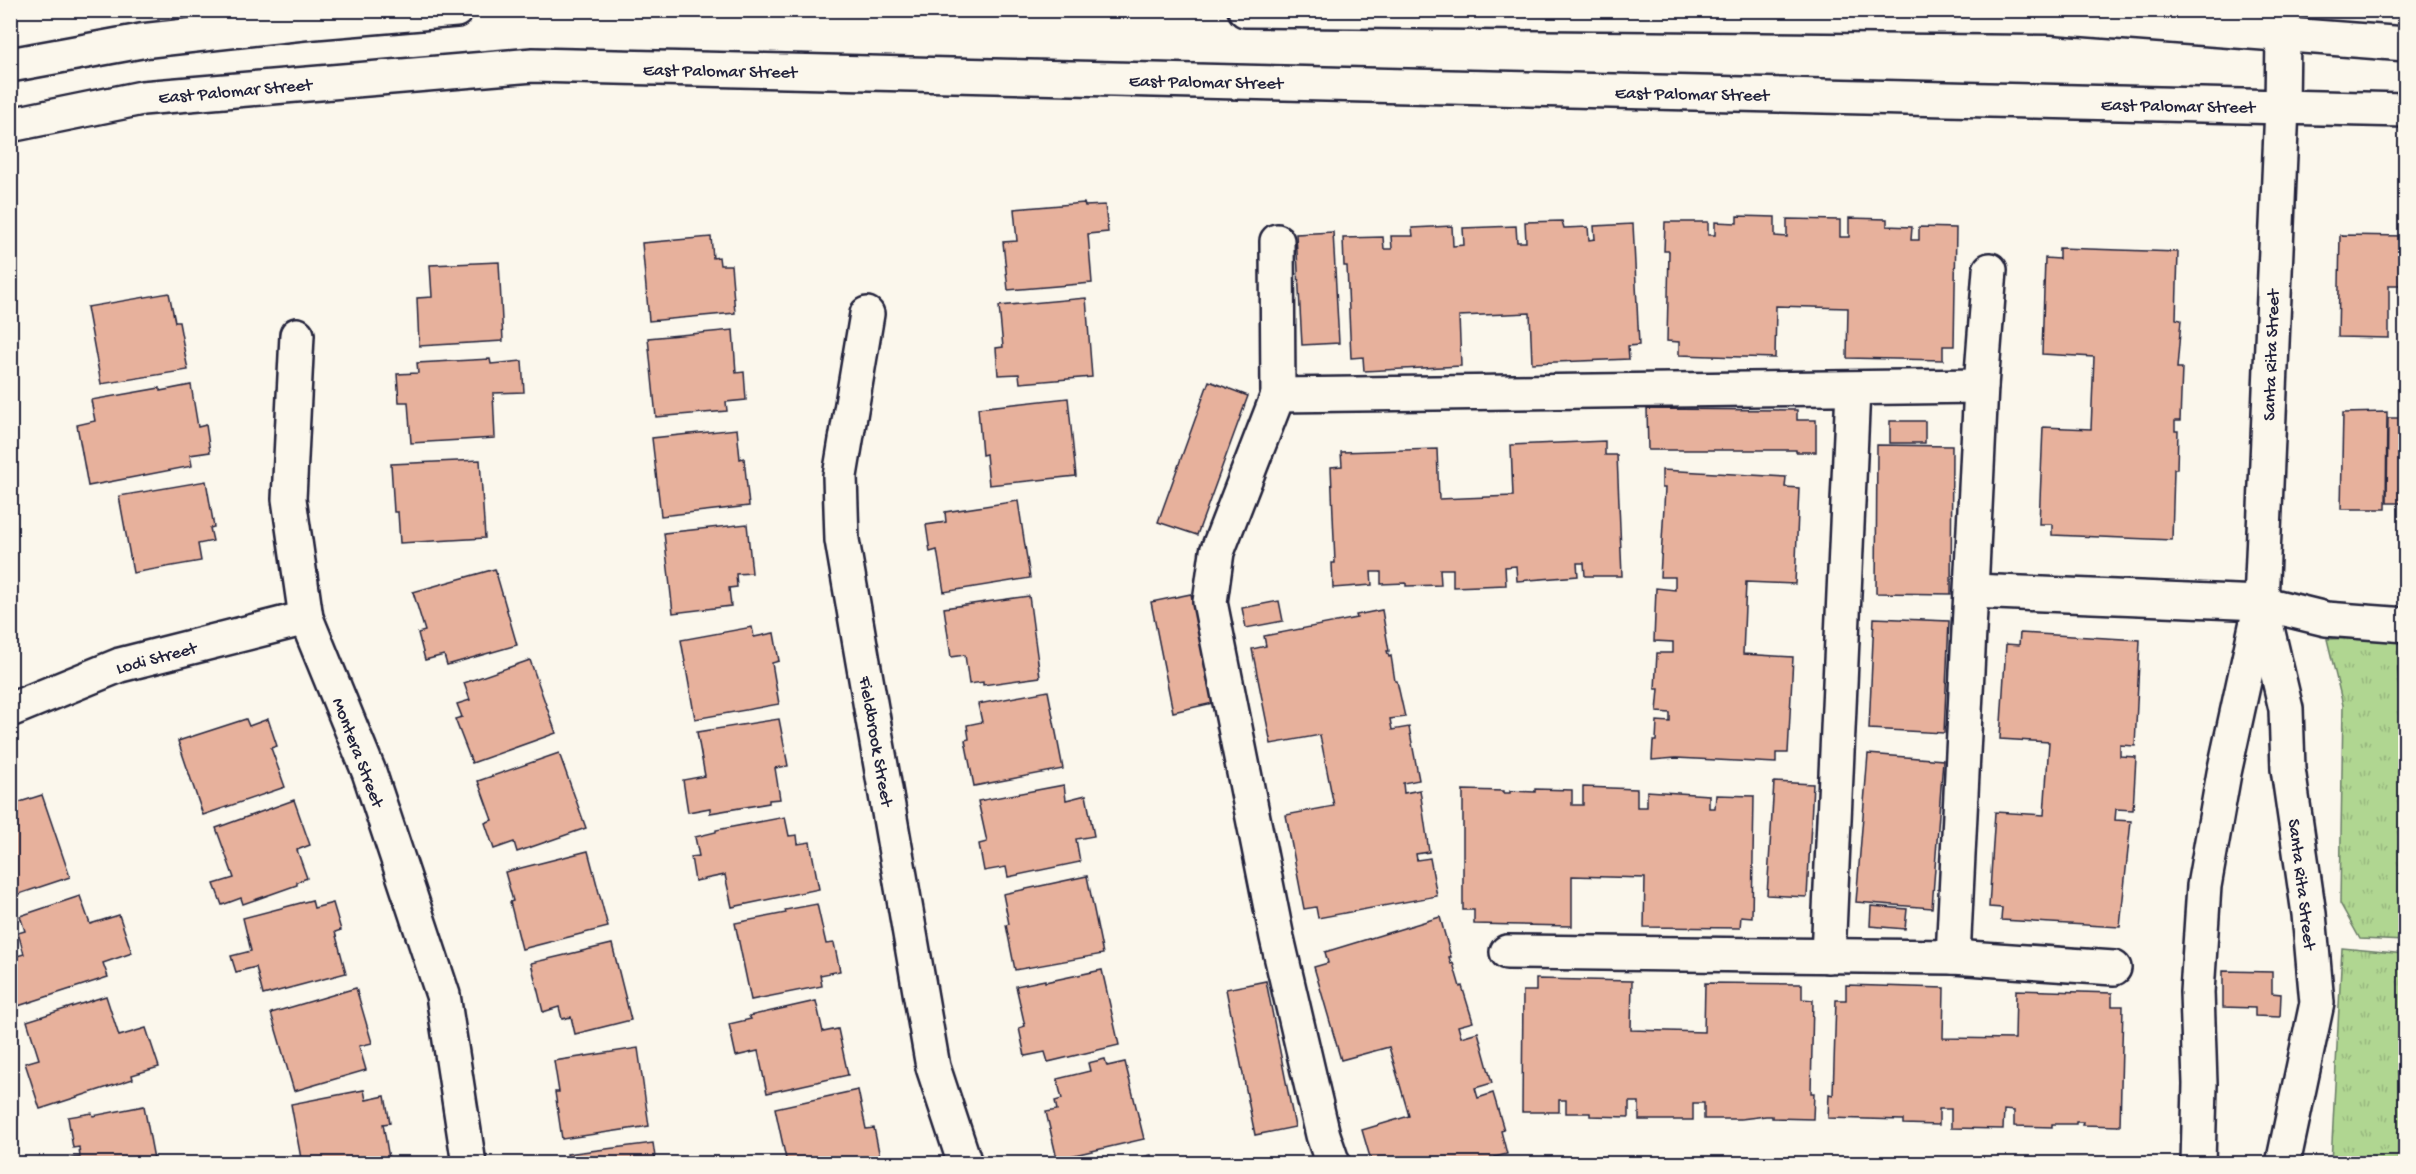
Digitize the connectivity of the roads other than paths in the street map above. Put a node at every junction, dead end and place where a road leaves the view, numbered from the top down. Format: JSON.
{"nodes":[{"id":1,"x":456,"y":10,"type":"edge"},
{"id":2,"x":1245,"y":10,"type":"edge"},
{"id":3,"x":2281,"y":23,"type":"edge"},
{"id":4,"x":2406,"y":44,"type":"edge"},
{"id":5,"x":10,"y":65,"type":"edge"},
{"id":6,"x":2282,"y":107,"type":"junction"},
{"id":7,"x":2406,"y":110,"type":"edge"},
{"id":8,"x":10,"y":125,"type":"edge"},
{"id":9,"x":1277,"y":242,"type":"dead end"},
{"id":10,"x":1990,"y":270,"type":"dead end"},
{"id":11,"x":867,"y":315,"type":"dead end"},
{"id":12,"x":297,"y":335,"type":"dead end"},
{"id":13,"x":1981,"y":386,"type":"junction"},
{"id":14,"x":1853,"y":389,"type":"junction"},
{"id":15,"x":1278,"y":394,"type":"junction"},
{"id":16,"x":1972,"y":591,"type":"junction"},
{"id":17,"x":2261,"y":603,"type":"junction"},
{"id":18,"x":306,"y":618,"type":"junction"},
{"id":19,"x":2406,"y":625,"type":"edge"},
{"id":20,"x":10,"y":710,"type":"edge"},
{"id":21,"x":1507,"y":952,"type":"dead end"},
{"id":22,"x":1828,"y":956,"type":"junction"},
{"id":23,"x":1953,"y":957,"type":"junction"},
{"id":24,"x":2114,"y":968,"type":"dead end"},
{"id":25,"x":469,"y":1164,"type":"edge"},
{"id":26,"x":965,"y":1164,"type":"edge"},
{"id":27,"x":1333,"y":1164,"type":"edge"},
{"id":28,"x":2198,"y":1164,"type":"edge"},
{"id":29,"x":2283,"y":1164,"type":"edge"}],
"edges":[{"from":1,"to":5,"type":"street"},
{"from":2,"to":3,"type":"street"},
{"from":3,"to":4,"type":"street"},
{"from":3,"to":6,"type":"street","name":"Santa Rita Street"},
{"from":6,"to":7,"type":"street","name":"East Palomar Street"},
{"from":6,"to":8,"type":"street","name":"East Palomar Street"},
{"from":6,"to":17,"type":"street","name":"Santa Rita Street"},
{"from":9,"to":15,"type":"street"},
{"from":10,"to":13,"type":"street"},
{"from":11,"to":26,"type":"street","name":"Fieldbrook Street"},
{"from":12,"to":18,"type":"street","name":"Montera Street"},
{"from":13,"to":14,"type":"street"},
{"from":13,"to":16,"type":"street"},
{"from":14,"to":15,"type":"street"},
{"from":14,"to":22,"type":"street"},
{"from":15,"to":27,"type":"street"},
{"from":16,"to":17,"type":"street"},
{"from":16,"to":23,"type":"street"},
{"from":17,"to":19,"type":"street"},
{"from":17,"to":28,"type":"street","name":"Santa Rita Street"},
{"from":17,"to":29,"type":"street","name":"Santa Rita Street"},
{"from":18,"to":20,"type":"street","name":"Lodi Street"},
{"from":18,"to":25,"type":"street","name":"Montera Street"},
{"from":21,"to":22,"type":"street"},
{"from":22,"to":23,"type":"street"},
{"from":23,"to":24,"type":"street"}]}
